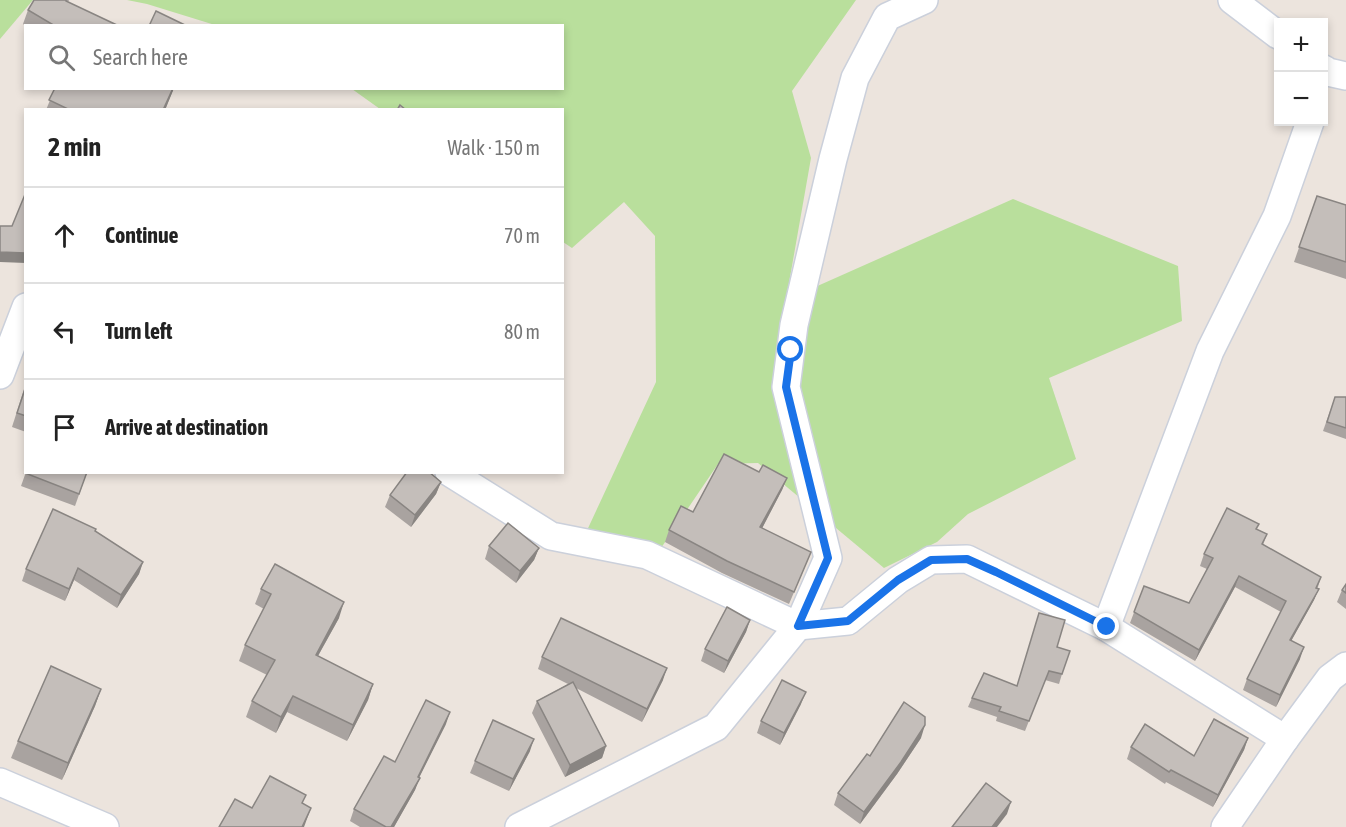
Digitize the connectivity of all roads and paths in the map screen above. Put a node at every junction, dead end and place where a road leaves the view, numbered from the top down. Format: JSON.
{"nodes":[{"id":1,"x":924,"y":0,"type":"edge"},
{"id":2,"x":1232,"y":0,"type":"edge"},
{"id":3,"x":881,"y":9,"type":"edge"},
{"id":4,"x":1274,"y":32,"type":"edge"},
{"id":5,"x":1309,"y":126,"type":"edge"},
{"id":6,"x":24,"y":312,"type":"edge"},
{"id":7,"x":0,"y":375,"type":"edge"},
{"id":8,"x":452,"y":474,"type":"edge"},
{"id":9,"x":798,"y":626,"type":"junction"},
{"id":10,"x":1107,"y":627,"type":"junction"},
{"id":11,"x":1346,"y":666,"type":"edge"},
{"id":12,"x":1285,"y":739,"type":"junction"},
{"id":13,"x":0,"y":782,"type":"edge"},
{"id":14,"x":105,"y":827,"type":"edge"},
{"id":15,"x":519,"y":827,"type":"edge"},
{"id":16,"x":1225,"y":827,"type":"edge"}],
"edges":[{"from":1,"to":3,"type":"street"},
{"from":2,"to":4,"type":"street"},
{"from":3,"to":9,"type":"street"},
{"from":5,"to":10,"type":"street"},
{"from":6,"to":7,"type":"street"},
{"from":8,"to":9,"type":"street"},
{"from":9,"to":10,"type":"street"},
{"from":9,"to":15,"type":"street"},
{"from":10,"to":12,"type":"street"},
{"from":11,"to":12,"type":"street"},
{"from":12,"to":16,"type":"street"},
{"from":13,"to":14,"type":"street"}]}
